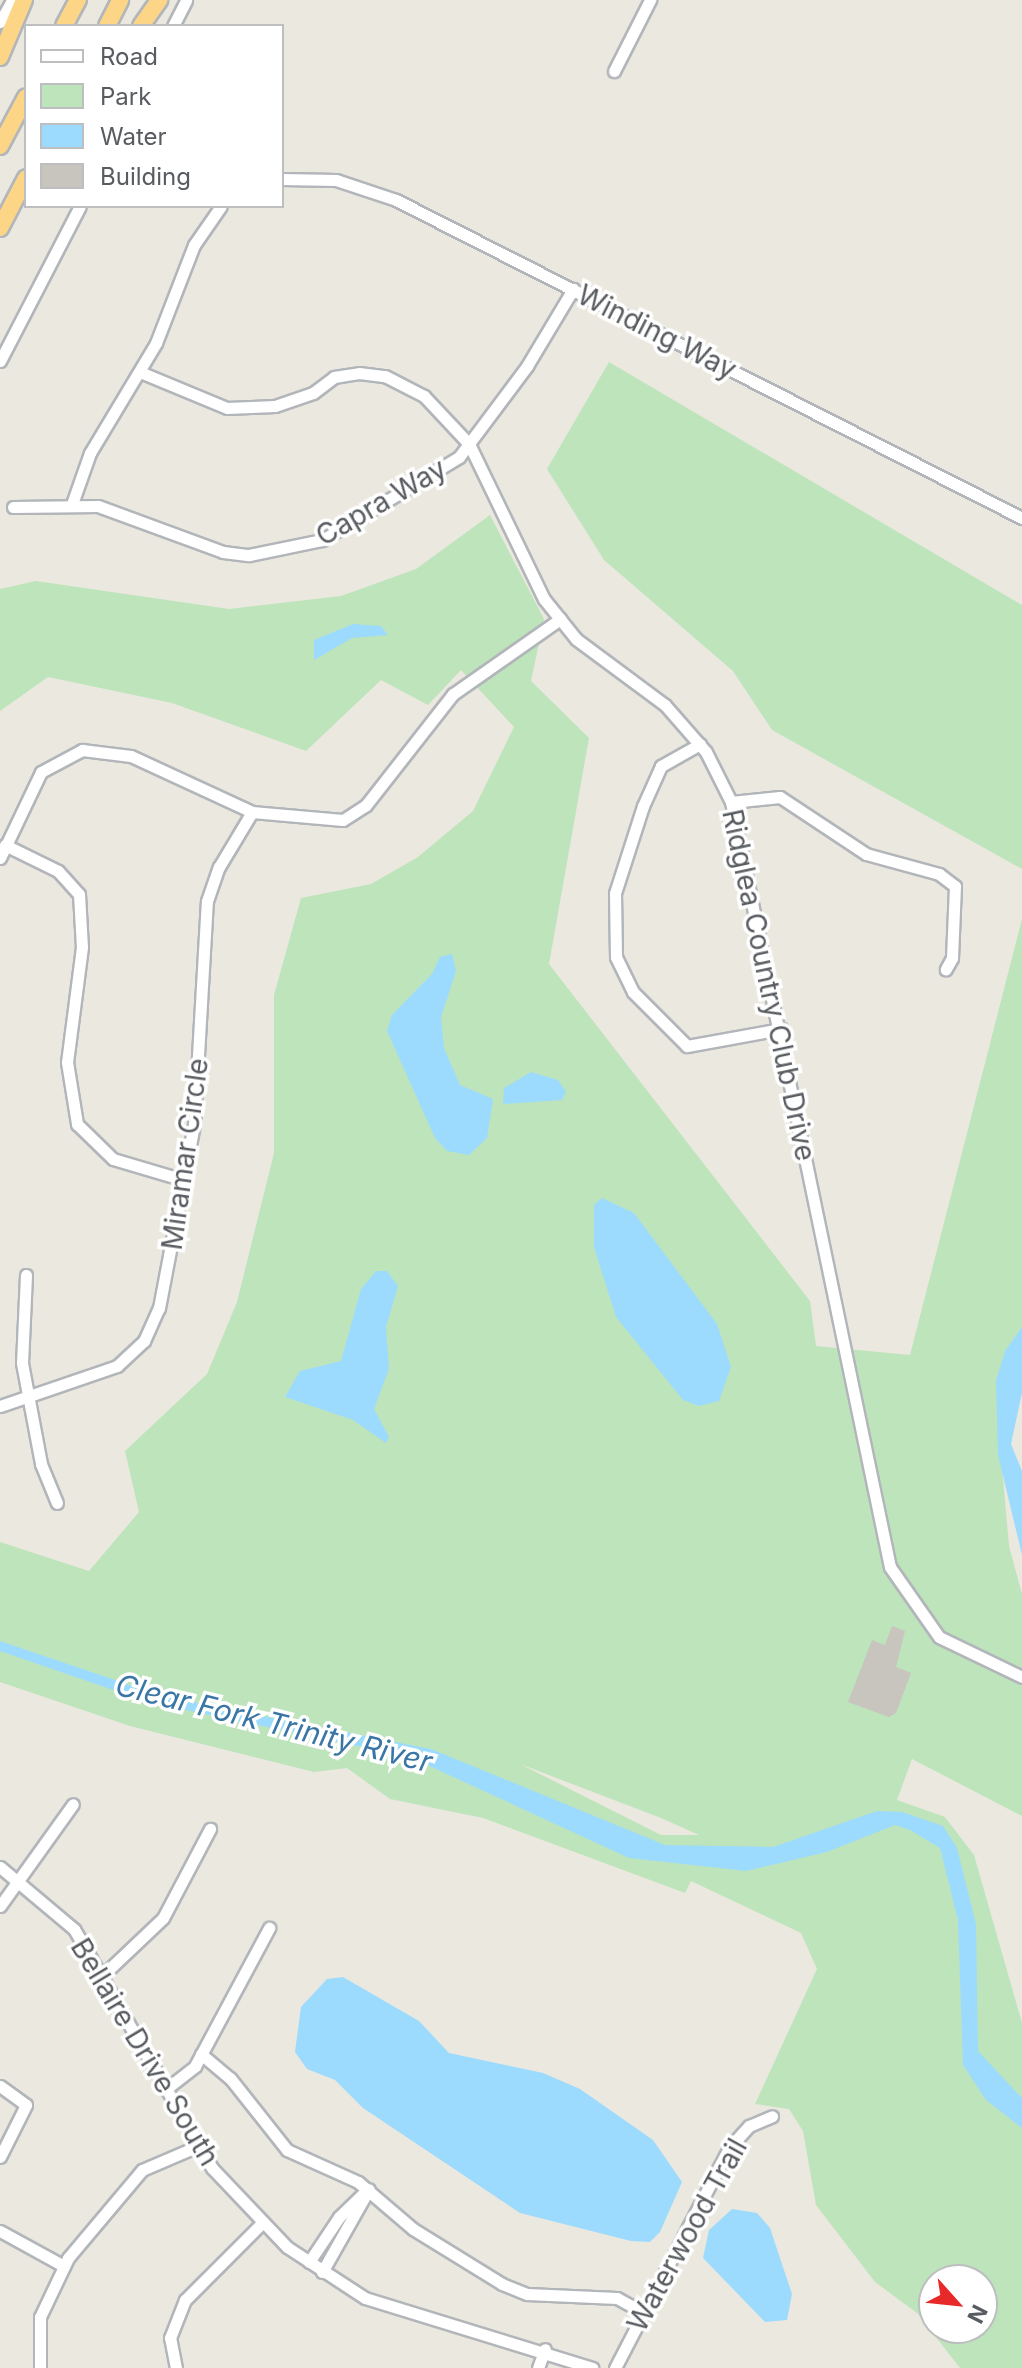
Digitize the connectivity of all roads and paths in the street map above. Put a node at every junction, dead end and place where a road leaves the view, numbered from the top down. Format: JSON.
{"nodes":[{"id":1,"x":12,"y":0,"type":"edge"},
{"id":2,"x":24,"y":0,"type":"edge"},
{"id":3,"x":78,"y":0,"type":"edge"},
{"id":4,"x":120,"y":0,"type":"edge"},
{"id":5,"x":159,"y":0,"type":"edge"},
{"id":6,"x":186,"y":0,"type":"edge"},
{"id":7,"x":650,"y":0,"type":"edge"},
{"id":8,"x":0,"y":22,"type":"edge"},
{"id":9,"x":65,"y":24,"type":"edge"},
{"id":10,"x":108,"y":24,"type":"edge"},
{"id":11,"x":142,"y":24,"type":"edge"},
{"id":12,"x":174,"y":24,"type":"edge"},
{"id":13,"x":0,"y":57,"type":"edge"},
{"id":14,"x":614,"y":71,"type":"dead end"},
{"id":15,"x":24,"y":101,"type":"edge"},
{"id":16,"x":0,"y":146,"type":"edge"},
{"id":17,"x":284,"y":179,"type":"edge"},
{"id":18,"x":24,"y":182,"type":"edge"},
{"id":19,"x":24,"y":208,"type":"edge"},
{"id":20,"x":79,"y":208,"type":"edge"},
{"id":21,"x":220,"y":208,"type":"edge"},
{"id":22,"x":0,"y":228,"type":"edge"},
{"id":23,"x":0,"y":236,"type":"edge"},
{"id":24,"x":573,"y":289,"type":"junction"},
{"id":25,"x":0,"y":361,"type":"edge"},
{"id":26,"x":140,"y":372,"type":"junction"},
{"id":27,"x":469,"y":444,"type":"junction"},
{"id":28,"x":72,"y":504,"type":"junction"},
{"id":29,"x":13,"y":507,"type":"dead end"},
{"id":30,"x":1022,"y":518,"type":"edge"},
{"id":31,"x":560,"y":619,"type":"junction"},
{"id":32,"x":700,"y":744,"type":"junction"},
{"id":33,"x":731,"y":802,"type":"junction"},
{"id":34,"x":252,"y":812,"type":"junction"},
{"id":35,"x":5,"y":845,"type":"junction"},
{"id":36,"x":0,"y":858,"type":"edge"},
{"id":37,"x":946,"y":969,"type":"dead end"},
{"id":38,"x":781,"y":1029,"type":"junction"},
{"id":39,"x":184,"y":1180,"type":"junction"},
{"id":40,"x":26,"y":1275,"type":"dead end"},
{"id":41,"x":27,"y":1401,"type":"junction"},
{"id":42,"x":0,"y":1406,"type":"edge"},
{"id":43,"x":57,"y":1503,"type":"dead end"},
{"id":44,"x":1022,"y":1677,"type":"edge"},
{"id":45,"x":73,"y":1804,"type":"dead end"},
{"id":46,"x":210,"y":1829,"type":"dead end"},
{"id":47,"x":0,"y":1867,"type":"edge"},
{"id":48,"x":22,"y":1882,"type":"junction"},
{"id":49,"x":0,"y":1906,"type":"edge"},
{"id":50,"x":269,"y":1928,"type":"dead end"},
{"id":51,"x":104,"y":1974,"type":"junction"},
{"id":52,"x":201,"y":2054,"type":"junction"},
{"id":53,"x":0,"y":2086,"type":"edge"},
{"id":54,"x":166,"y":2089,"type":"junction"},
{"id":55,"x":772,"y":2116,"type":"dead end"},
{"id":56,"x":198,"y":2146,"type":"junction"},
{"id":57,"x":0,"y":2157,"type":"edge"},
{"id":58,"x":369,"y":2189,"type":"junction"},
{"id":59,"x":262,"y":2223,"type":"junction"},
{"id":60,"x":0,"y":2231,"type":"edge"},
{"id":61,"x":309,"y":2262,"type":"junction"},
{"id":62,"x":64,"y":2266,"type":"junction"},
{"id":63,"x":322,"y":2272,"type":"junction"},
{"id":64,"x":642,"y":2312,"type":"junction"},
{"id":65,"x":545,"y":2349,"type":"junction"},
{"id":66,"x":40,"y":2368,"type":"edge"},
{"id":67,"x":176,"y":2368,"type":"edge"},
{"id":68,"x":538,"y":2368,"type":"edge"},
{"id":69,"x":592,"y":2368,"type":"edge"},
{"id":70,"x":615,"y":2368,"type":"edge"}],
"edges":[{"from":1,"to":8,"type":"street"},
{"from":2,"to":13,"type":"highway"},
{"from":3,"to":9,"type":"highway"},
{"from":4,"to":10,"type":"highway"},
{"from":5,"to":11,"type":"highway"},
{"from":6,"to":12,"type":"street"},
{"from":7,"to":14,"type":"street"},
{"from":15,"to":16,"type":"highway"},
{"from":17,"to":24,"type":"street","name":"Winding Way"},
{"from":18,"to":22,"type":"highway"},
{"from":19,"to":23,"type":"highway"},
{"from":20,"to":25,"type":"street"},
{"from":21,"to":26,"type":"street"},
{"from":24,"to":27,"type":"street","name":"Capra Way"},
{"from":24,"to":30,"type":"street","name":"Winding Way"},
{"from":26,"to":27,"type":"street","name":"Ridglea Country Club Drive"},
{"from":26,"to":28,"type":"street"},
{"from":27,"to":28,"type":"street","name":"Capra Way"},
{"from":27,"to":31,"type":"street","name":"Ridglea Country Club Drive"},
{"from":28,"to":29,"type":"street","name":"Capra Way"},
{"from":31,"to":32,"type":"street","name":"Ridglea Country Club Drive"},
{"from":31,"to":34,"type":"street"},
{"from":32,"to":33,"type":"street","name":"Ridglea Country Club Drive"},
{"from":32,"to":38,"type":"street"},
{"from":33,"to":37,"type":"street"},
{"from":33,"to":38,"type":"street","name":"Ridglea Country Club Drive"},
{"from":34,"to":35,"type":"street"},
{"from":34,"to":39,"type":"street","name":"Miramar Circle"},
{"from":35,"to":36,"type":"street"},
{"from":35,"to":39,"type":"street"},
{"from":38,"to":44,"type":"street","name":"Ridglea Country Club Drive"},
{"from":39,"to":41,"type":"street","name":"Miramar Circle"},
{"from":40,"to":41,"type":"street"},
{"from":41,"to":42,"type":"street","name":"Miramar Circle"},
{"from":41,"to":43,"type":"street"},
{"from":45,"to":48,"type":"street"},
{"from":46,"to":51,"type":"street"},
{"from":47,"to":48,"type":"street","name":"Bellaire Drive South"},
{"from":48,"to":49,"type":"street"},
{"from":48,"to":51,"type":"street","name":"Bellaire Drive South"},
{"from":50,"to":52,"type":"street"},
{"from":51,"to":54,"type":"street","name":"Bellaire Drive South"},
{"from":52,"to":54,"type":"street"},
{"from":52,"to":58,"type":"street"},
{"from":53,"to":57,"type":"street"},
{"from":54,"to":56,"type":"street","name":"Bellaire Drive South"},
{"from":55,"to":64,"type":"street","name":"Waterwood Trail"},
{"from":56,"to":59,"type":"street","name":"Bellaire Drive South"},
{"from":56,"to":62,"type":"street"},
{"from":58,"to":61,"type":"street"},
{"from":58,"to":63,"type":"street"},
{"from":58,"to":64,"type":"street"},
{"from":59,"to":61,"type":"street","name":"Bellaire Drive South"},
{"from":59,"to":67,"type":"street"},
{"from":60,"to":62,"type":"street"},
{"from":61,"to":63,"type":"street","name":"Bellaire Drive South"},
{"from":62,"to":66,"type":"street"},
{"from":63,"to":65,"type":"street","name":"Bellaire Drive South"},
{"from":64,"to":70,"type":"street","name":"Waterwood Trail"},
{"from":65,"to":68,"type":"street"},
{"from":65,"to":69,"type":"street","name":"Bellaire Drive South"}]}
